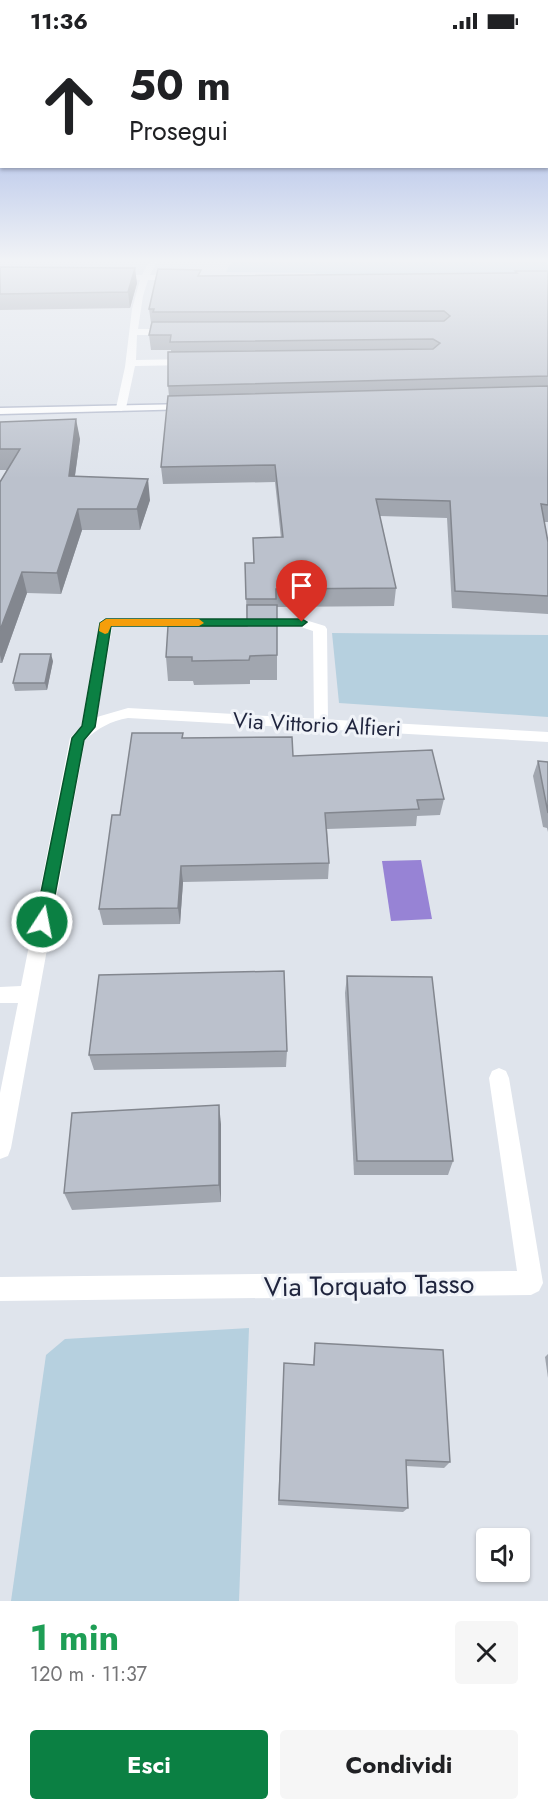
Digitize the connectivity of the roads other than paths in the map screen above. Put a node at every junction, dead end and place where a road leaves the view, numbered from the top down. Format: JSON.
{"nodes":[{"id":1,"x":132,"y":332,"type":"edge"},
{"id":2,"x":200,"y":362,"type":"edge"},
{"id":3,"x":130,"y":363,"type":"junction"},
{"id":4,"x":203,"y":406,"type":"edge"},
{"id":5,"x":121,"y":408,"type":"junction"},
{"id":6,"x":0,"y":411,"type":"edge"},
{"id":7,"x":321,"y":723,"type":"junction"},
{"id":8,"x":88,"y":727,"type":"junction"},
{"id":9,"x":548,"y":737,"type":"edge"},
{"id":10,"x":28,"y":994,"type":"junction"},
{"id":11,"x":0,"y":995,"type":"edge"},
{"id":12,"x":499,"y":1078,"type":"dead end"},
{"id":13,"x":0,"y":1148,"type":"edge"},
{"id":14,"x":0,"y":1289,"type":"edge"}],
"edges":[{"from":1,"to":3,"type":"street"},
{"from":2,"to":3,"type":"street"},
{"from":3,"to":5,"type":"street"},
{"from":4,"to":5,"type":"street"},
{"from":5,"to":6,"type":"street"},
{"from":7,"to":8,"type":"street","name":"Via Vittorio Alfieri"},
{"from":7,"to":8,"type":"street"},
{"from":7,"to":9,"type":"street","name":"Via Vittorio Alfieri"},
{"from":8,"to":10,"type":"street"},
{"from":10,"to":11,"type":"street"},
{"from":10,"to":13,"type":"street"},
{"from":12,"to":14,"type":"street","name":"Via Torquato Tasso"}]}
